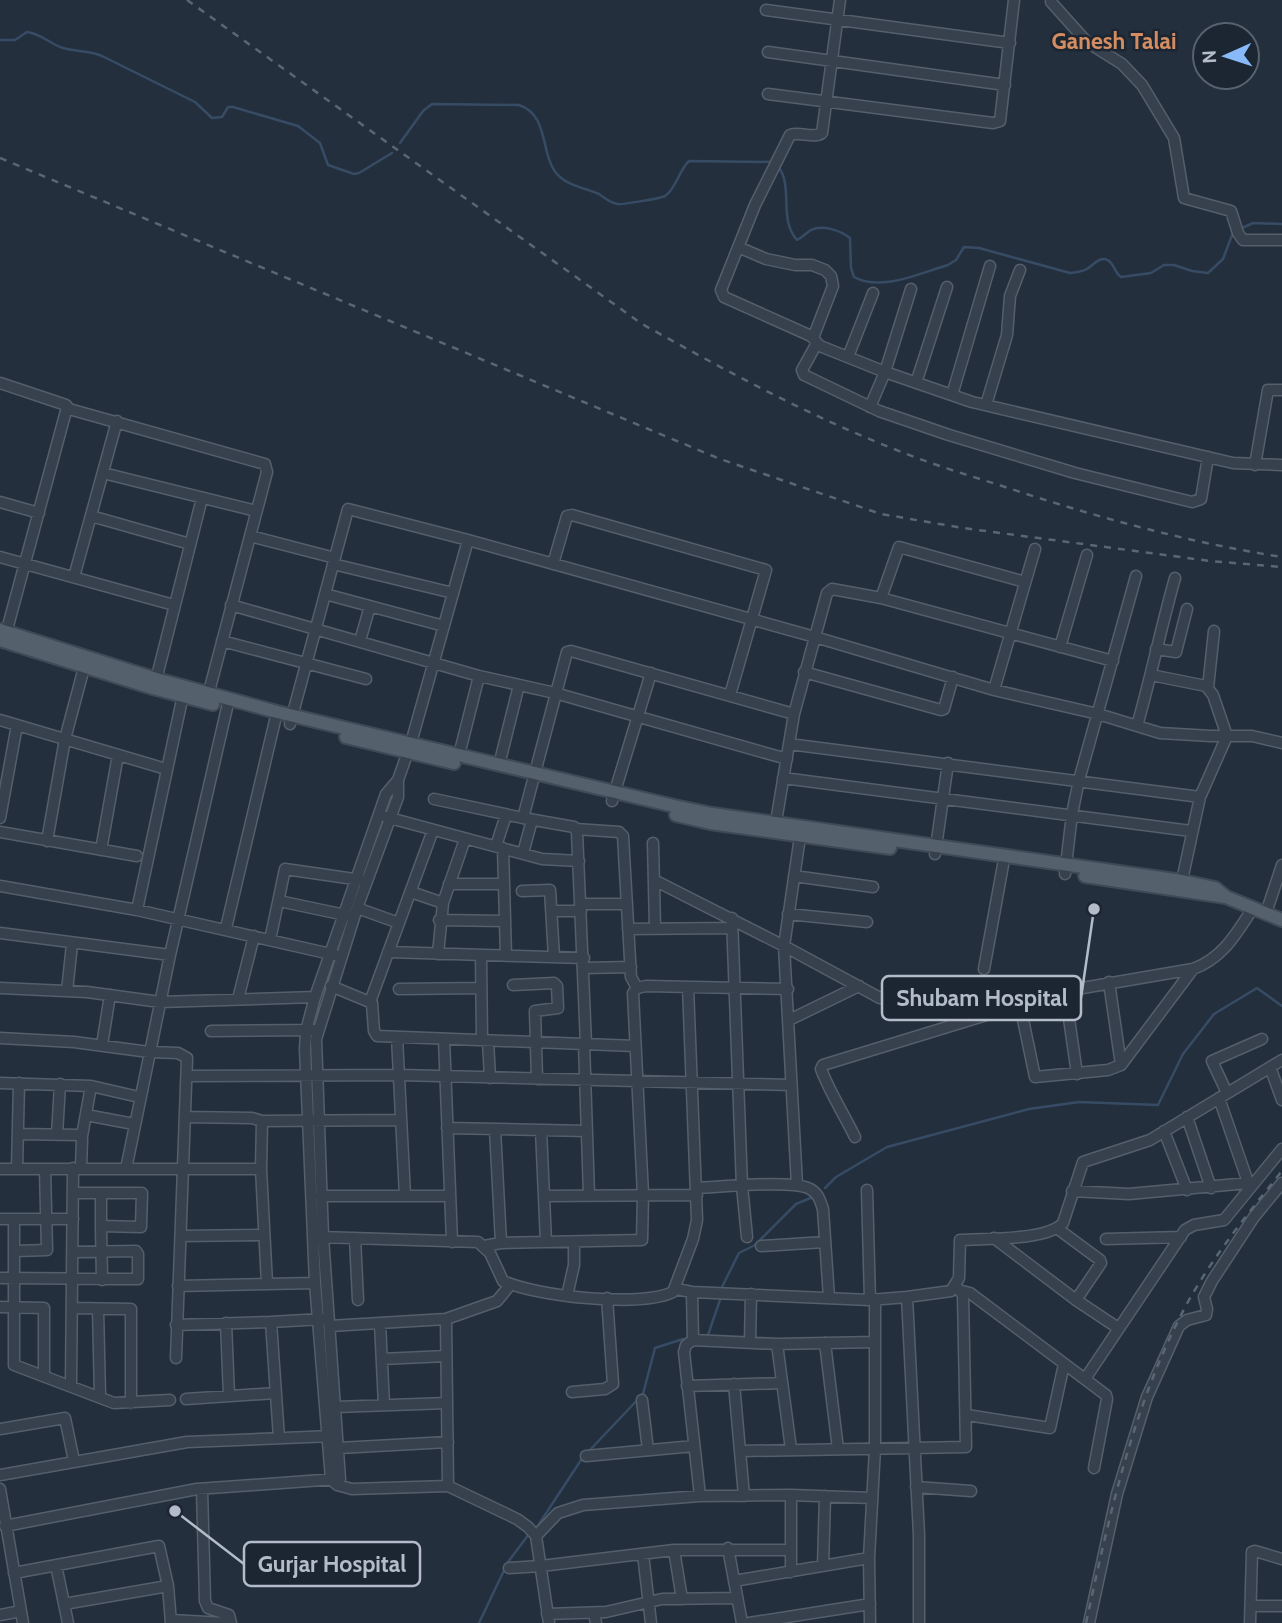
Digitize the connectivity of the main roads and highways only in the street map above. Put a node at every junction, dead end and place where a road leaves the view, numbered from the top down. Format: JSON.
{"nodes":[{"id":1,"x":3,"y":636,"type":"edge"},
{"id":2,"x":155,"y":683,"type":"junction"},
{"id":3,"x":207,"y":698,"type":"junction"},
{"id":4,"x":458,"y":759,"type":"junction"},
{"id":5,"x":534,"y":778,"type":"junction"},
{"id":6,"x":935,"y":850,"type":"junction"},
{"id":7,"x":1066,"y":870,"type":"junction"},
{"id":8,"x":1282,"y":920,"type":"edge"}],
"edges":[{"from":1,"to":2,"type":"main road"},
{"from":2,"to":3,"type":"main road"},
{"from":2,"to":3,"type":"main road"},
{"from":3,"to":4,"type":"main road"},
{"from":4,"to":5,"type":"main road"},
{"from":4,"to":5,"type":"main road"},
{"from":5,"to":6,"type":"main road"},
{"from":6,"to":7,"type":"main road"},
{"from":6,"to":7,"type":"main road"},
{"from":7,"to":8,"type":"main road"}]}
